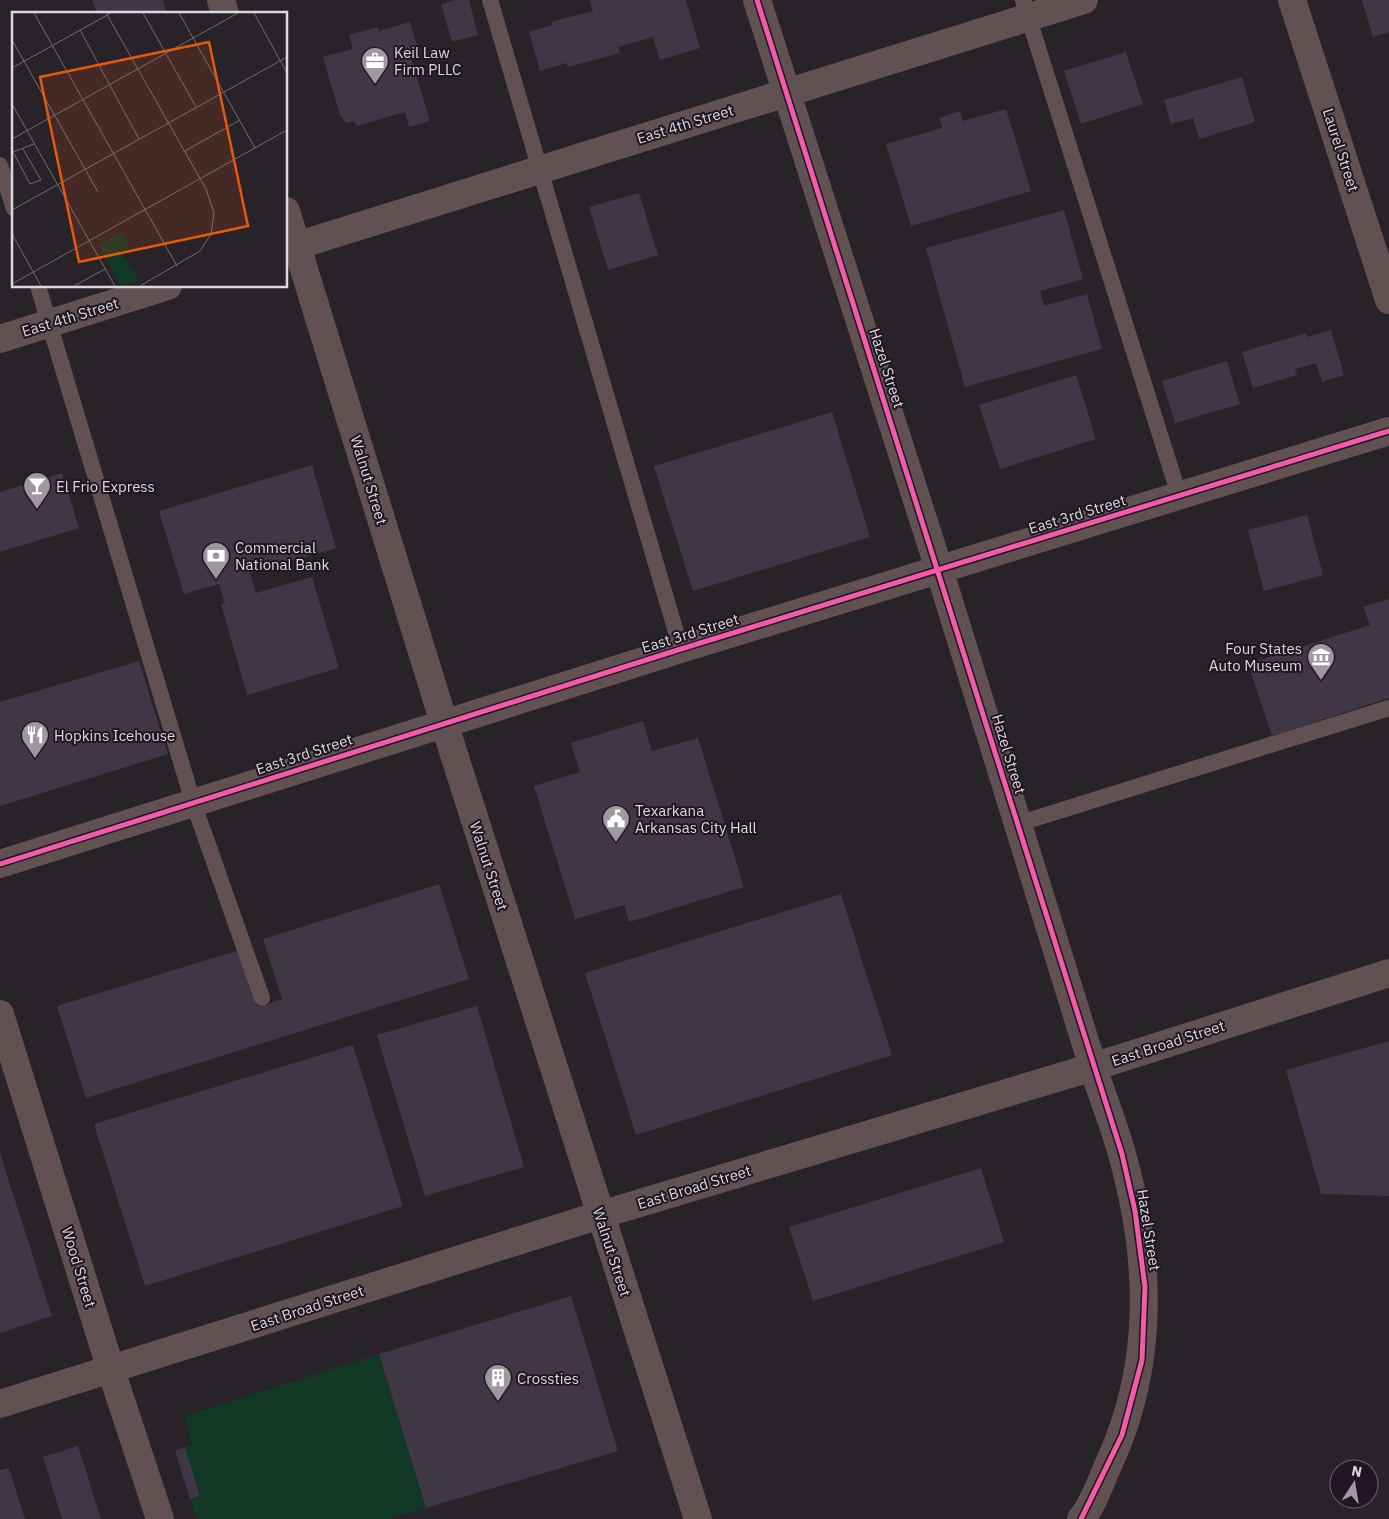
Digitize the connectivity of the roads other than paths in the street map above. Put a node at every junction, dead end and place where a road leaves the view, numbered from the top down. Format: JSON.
{"nodes":[{"id":1,"x":490,"y":0,"type":"edge"},
{"id":2,"x":757,"y":0,"type":"edge"},
{"id":3,"x":1084,"y":0,"type":"edge"},
{"id":4,"x":1292,"y":0,"type":"edge"},
{"id":5,"x":1026,"y":9,"type":"edge"},
{"id":6,"x":786,"y":92,"type":"junction"},
{"id":7,"x":0,"y":165,"type":"edge"},
{"id":8,"x":539,"y":170,"type":"junction"},
{"id":9,"x":12,"y":203,"type":"edge"},
{"id":10,"x":288,"y":226,"type":"edge"},
{"id":11,"x":291,"y":248,"type":"edge"},
{"id":12,"x":39,"y":288,"type":"edge"},
{"id":13,"x":162,"y":288,"type":"edge"},
{"id":14,"x":1389,"y":300,"type":"edge"},
{"id":15,"x":50,"y":323,"type":"junction"},
{"id":16,"x":0,"y":339,"type":"edge"},
{"id":17,"x":1389,"y":431,"type":"edge"},
{"id":18,"x":1179,"y":495,"type":"junction"},
{"id":19,"x":938,"y":569,"type":"junction"},
{"id":20,"x":681,"y":649,"type":"junction"},
{"id":21,"x":1389,"y":708,"type":"edge"},
{"id":22,"x":444,"y":723,"type":"junction"},
{"id":23,"x":193,"y":802,"type":"junction"},
{"id":24,"x":1017,"y":824,"type":"junction"},
{"id":25,"x":0,"y":864,"type":"edge"},
{"id":26,"x":1389,"y":973,"type":"edge"},
{"id":27,"x":262,"y":998,"type":"dead end"},
{"id":28,"x":0,"y":1014,"type":"edge"},
{"id":29,"x":1093,"y":1068,"type":"junction"},
{"id":30,"x":600,"y":1216,"type":"junction"},
{"id":31,"x":111,"y":1370,"type":"junction"},
{"id":32,"x":0,"y":1404,"type":"edge"},
{"id":33,"x":160,"y":1519,"type":"edge"},
{"id":34,"x":698,"y":1519,"type":"edge"},
{"id":35,"x":1081,"y":1519,"type":"edge"}],
"edges":[{"from":1,"to":8,"type":"lane"},
{"from":2,"to":6,"type":"street","name":"Hazel Street"},
{"from":3,"to":5,"type":"street","name":"East 4th Street"},
{"from":4,"to":14,"type":"street","name":"Laurel Street"},
{"from":5,"to":6,"type":"street","name":"East 4th Street"},
{"from":5,"to":18,"type":"lane"},
{"from":6,"to":8,"type":"street","name":"East 4th Street"},
{"from":6,"to":19,"type":"street","name":"Hazel Street"},
{"from":7,"to":9,"type":"lane"},
{"from":8,"to":11,"type":"street","name":"East 4th Street"},
{"from":8,"to":20,"type":"lane"},
{"from":10,"to":11,"type":"street","name":"Walnut Street"},
{"from":11,"to":22,"type":"street","name":"Walnut Street"},
{"from":12,"to":15,"type":"lane"},
{"from":13,"to":15,"type":"street","name":"East 4th Street"},
{"from":15,"to":16,"type":"street","name":"East 4th Street"},
{"from":15,"to":23,"type":"lane"},
{"from":17,"to":18,"type":"street","name":"East 3rd Street"},
{"from":18,"to":19,"type":"street","name":"East 3rd Street"},
{"from":19,"to":20,"type":"street","name":"East 3rd Street"},
{"from":19,"to":24,"type":"street","name":"Hazel Street"},
{"from":20,"to":22,"type":"street","name":"East 3rd Street"},
{"from":21,"to":24,"type":"lane"},
{"from":22,"to":23,"type":"street","name":"East 3rd Street"},
{"from":22,"to":30,"type":"street","name":"Walnut Street"},
{"from":23,"to":25,"type":"street","name":"East 3rd Street"},
{"from":23,"to":27,"type":"lane"},
{"from":24,"to":29,"type":"street","name":"Hazel Street"},
{"from":26,"to":29,"type":"street","name":"East Broad Street"},
{"from":28,"to":31,"type":"street","name":"Wood Street"},
{"from":29,"to":30,"type":"street","name":"East Broad Street"},
{"from":29,"to":35,"type":"street","name":"Hazel Street"},
{"from":30,"to":31,"type":"street","name":"East Broad Street"},
{"from":30,"to":34,"type":"street","name":"Walnut Street"},
{"from":31,"to":32,"type":"street","name":"East Broad Street"},
{"from":31,"to":33,"type":"street","name":"Wood Street"}]}
